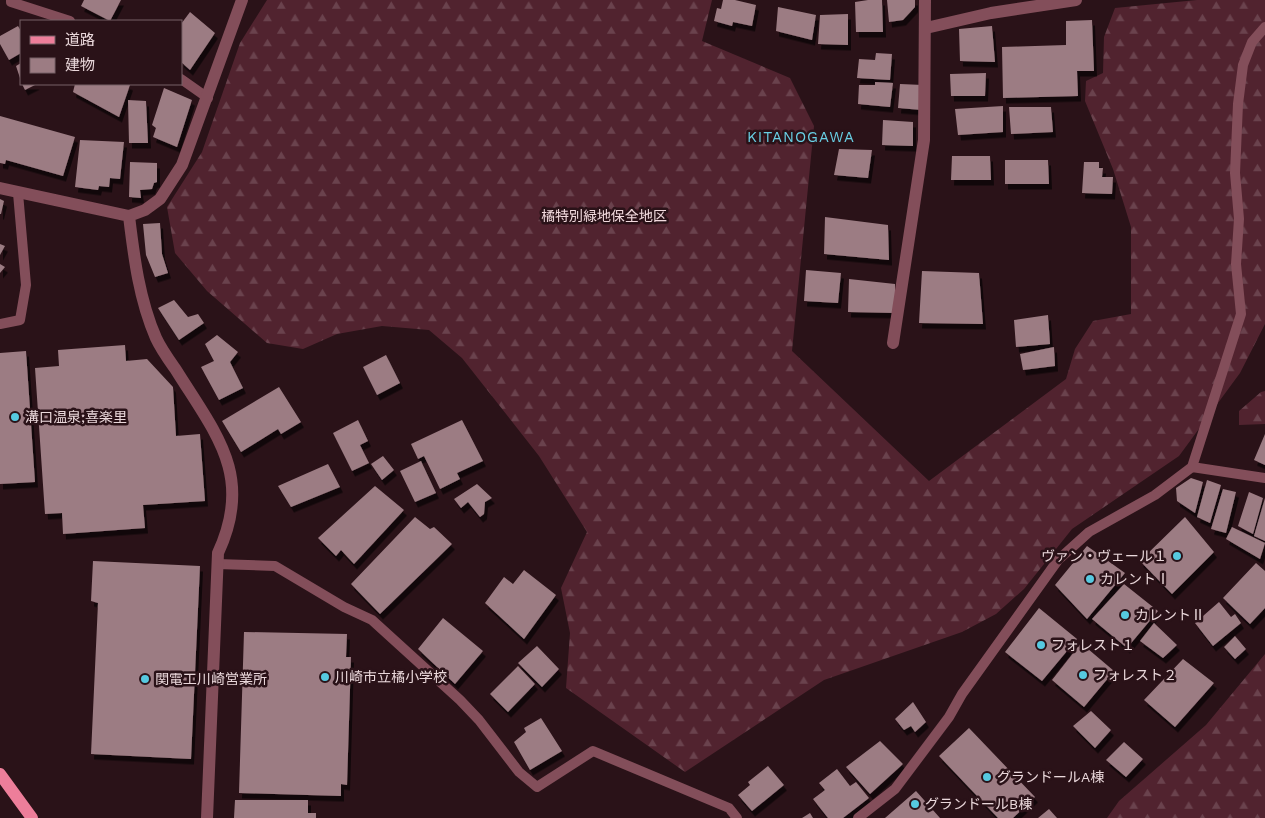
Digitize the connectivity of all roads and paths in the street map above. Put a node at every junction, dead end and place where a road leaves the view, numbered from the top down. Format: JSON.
{"nodes":[{"id":1,"x":11,"y":0,"type":"edge"},
{"id":2,"x":242,"y":0,"type":"edge"},
{"id":3,"x":926,"y":0,"type":"edge"},
{"id":4,"x":1076,"y":0,"type":"edge"},
{"id":5,"x":67,"y":20,"type":"edge"},
{"id":6,"x":1265,"y":27,"type":"edge"},
{"id":7,"x":926,"y":28,"type":"junction"},
{"id":8,"x":182,"y":80,"type":"edge"},
{"id":9,"x":208,"y":98,"type":"junction"},
{"id":10,"x":0,"y":188,"type":"edge"},
{"id":11,"x":18,"y":193,"type":"junction"},
{"id":12,"x":129,"y":216,"type":"junction"},
{"id":13,"x":0,"y":324,"type":"edge"},
{"id":14,"x":893,"y":343,"type":"dead end"},
{"id":15,"x":1192,"y":467,"type":"junction"},
{"id":16,"x":1265,"y":478,"type":"edge"},
{"id":17,"x":217,"y":564,"type":"junction"},
{"id":18,"x":0,"y":774,"type":"edge"},
{"id":19,"x":32,"y":818,"type":"edge"},
{"id":20,"x":207,"y":818,"type":"edge"},
{"id":21,"x":736,"y":818,"type":"edge"},
{"id":22,"x":858,"y":818,"type":"edge"}],
"edges":[{"from":1,"to":5,"type":"lane"},
{"from":2,"to":9,"type":"street"},
{"from":3,"to":7,"type":"street"},
{"from":4,"to":7,"type":"street"},
{"from":6,"to":15,"type":"lane"},
{"from":7,"to":14,"type":"street"},
{"from":8,"to":9,"type":"lane"},
{"from":9,"to":12,"type":"street"},
{"from":10,"to":11,"type":"street"},
{"from":11,"to":12,"type":"street"},
{"from":11,"to":13,"type":"lane"},
{"from":12,"to":17,"type":"street"},
{"from":15,"to":16,"type":"lane"},
{"from":15,"to":22,"type":"lane"},
{"from":17,"to":20,"type":"street"},
{"from":17,"to":21,"type":"lane"},
{"from":18,"to":19,"type":"main road"}]}
